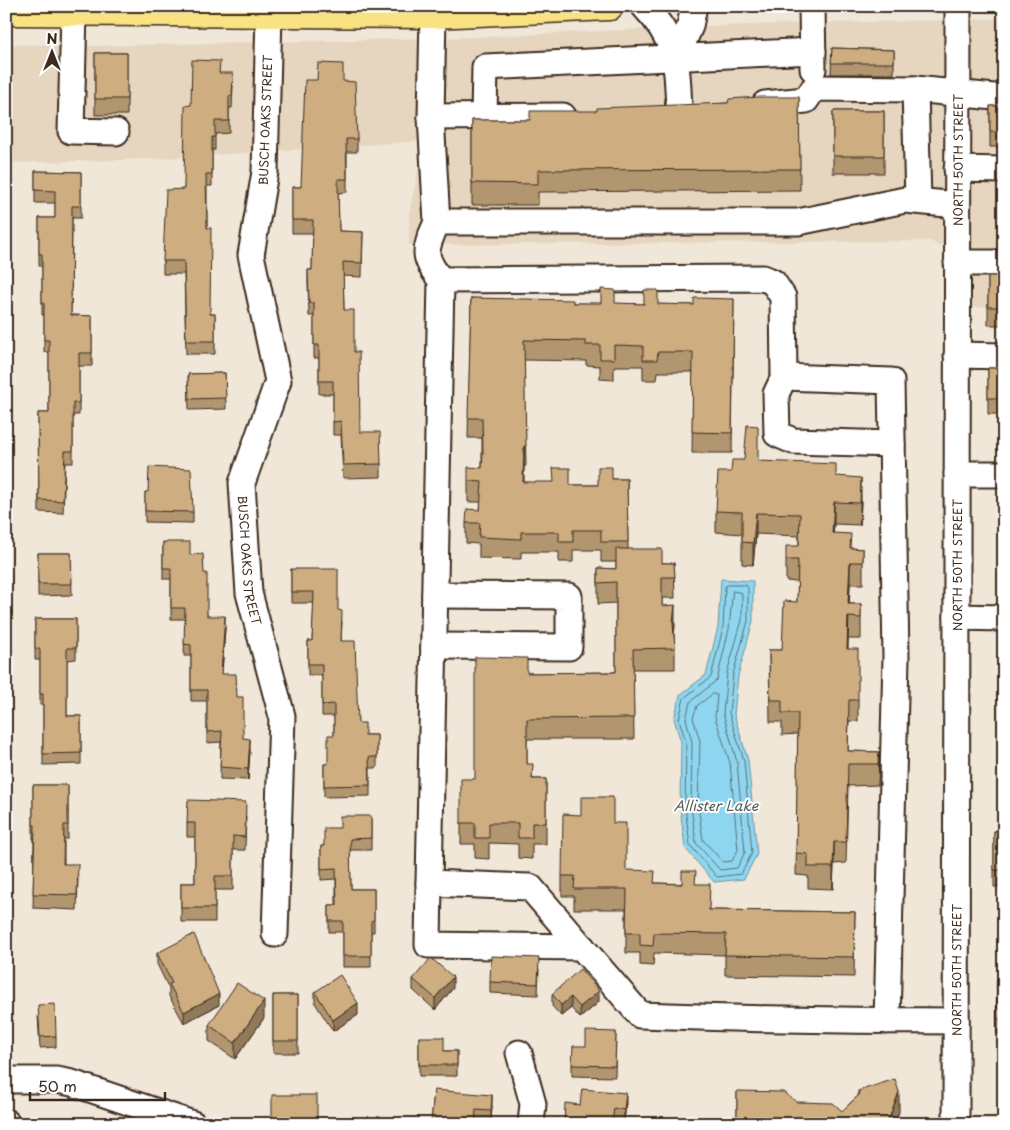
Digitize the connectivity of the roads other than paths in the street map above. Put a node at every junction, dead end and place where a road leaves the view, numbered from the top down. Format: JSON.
{"nodes":[{"id":1,"x":609,"y":6,"type":"edge"},
{"id":2,"x":644,"y":6,"type":"edge"},
{"id":3,"x":694,"y":6,"type":"edge"},
{"id":4,"x":812,"y":6,"type":"edge"},
{"id":5,"x":958,"y":6,"type":"edge"},
{"id":6,"x":439,"y":10,"type":"edge"},
{"id":7,"x":6,"y":11,"type":"edge"},
{"id":8,"x":74,"y":11,"type":"junction"},
{"id":9,"x":269,"y":13,"type":"junction"},
{"id":10,"x":813,"y":51,"type":"junction"},
{"id":11,"x":676,"y":59,"type":"junction"},
{"id":12,"x":814,"y":88,"type":"junction"},
{"id":13,"x":915,"y":89,"type":"junction"},
{"id":14,"x":957,"y":94,"type":"junction"},
{"id":15,"x":1004,"y":98,"type":"edge"},
{"id":16,"x":738,"y":106,"type":"edge"},
{"id":17,"x":652,"y":113,"type":"edge"},
{"id":18,"x":484,"y":116,"type":"junction"},
{"id":19,"x":587,"y":116,"type":"edge"},
{"id":20,"x":431,"y":117,"type":"junction"},
{"id":21,"x":116,"y":132,"type":"dead end"},
{"id":22,"x":957,"y":169,"type":"junction"},
{"id":23,"x":1004,"y":170,"type":"edge"},
{"id":24,"x":918,"y":201,"type":"junction"},
{"id":25,"x":957,"y":205,"type":"junction"},
{"id":26,"x":437,"y":222,"type":"junction"},
{"id":27,"x":957,"y":263,"type":"junction"},
{"id":28,"x":1004,"y":263,"type":"edge"},
{"id":29,"x":441,"y":280,"type":"junction"},
{"id":30,"x":957,"y":355,"type":"junction"},
{"id":31,"x":1004,"y":356,"type":"edge"},
{"id":32,"x":784,"y":377,"type":"junction"},
{"id":33,"x":892,"y":444,"type":"junction"},
{"id":34,"x":957,"y":474,"type":"junction"},
{"id":35,"x":1004,"y":474,"type":"edge"},
{"id":36,"x":435,"y":595,"type":"junction"},
{"id":37,"x":957,"y":617,"type":"junction"},
{"id":38,"x":1004,"y":618,"type":"edge"},
{"id":39,"x":434,"y":646,"type":"junction"},
{"id":40,"x":429,"y":883,"type":"junction"},
{"id":41,"x":275,"y":934,"type":"dead end"},
{"id":42,"x":582,"y":947,"type":"junction"},
{"id":43,"x":888,"y":1021,"type":"junction"},
{"id":44,"x":956,"y":1022,"type":"junction"},
{"id":45,"x":519,"y":1053,"type":"dead end"},
{"id":46,"x":6,"y":1080,"type":"edge"},
{"id":47,"x":194,"y":1124,"type":"edge"},
{"id":48,"x":531,"y":1124,"type":"edge"},
{"id":49,"x":956,"y":1124,"type":"edge"}],
"edges":[{"from":1,"to":6,"type":"main road"},
{"from":2,"to":11,"type":"street"},
{"from":3,"to":11,"type":"street"},
{"from":4,"to":10,"type":"street"},
{"from":5,"to":14,"type":"street","name":"NORTH 50TH STREET"},
{"from":6,"to":9,"type":"main road"},
{"from":6,"to":20,"type":"street"},
{"from":7,"to":8,"type":"main road"},
{"from":8,"to":9,"type":"main road"},
{"from":8,"to":21,"type":"street"},
{"from":9,"to":41,"type":"street","name":"BUSCH OAKS STREET"},
{"from":10,"to":11,"type":"street"},
{"from":10,"to":12,"type":"street"},
{"from":11,"to":17,"type":"street"},
{"from":11,"to":18,"type":"street"},
{"from":12,"to":13,"type":"street"},
{"from":12,"to":16,"type":"street"},
{"from":13,"to":14,"type":"street"},
{"from":13,"to":24,"type":"street"},
{"from":14,"to":15,"type":"street"},
{"from":14,"to":22,"type":"street","name":"NORTH 50TH STREET"},
{"from":18,"to":19,"type":"street"},
{"from":18,"to":20,"type":"street"},
{"from":20,"to":26,"type":"street"},
{"from":22,"to":23,"type":"street"},
{"from":22,"to":25,"type":"street","name":"NORTH 50TH STREET"},
{"from":24,"to":25,"type":"street"},
{"from":24,"to":26,"type":"street"},
{"from":25,"to":27,"type":"street","name":"NORTH 50TH STREET"},
{"from":26,"to":29,"type":"street"},
{"from":27,"to":28,"type":"street"},
{"from":27,"to":30,"type":"street","name":"NORTH 50TH STREET"},
{"from":29,"to":32,"type":"street"},
{"from":29,"to":36,"type":"street"},
{"from":30,"to":31,"type":"street"},
{"from":30,"to":34,"type":"street","name":"NORTH 50TH STREET"},
{"from":32,"to":33,"type":"street"},
{"from":32,"to":33,"type":"street"},
{"from":33,"to":43,"type":"street"},
{"from":34,"to":35,"type":"street"},
{"from":34,"to":37,"type":"street","name":"NORTH 50TH STREET"},
{"from":36,"to":39,"type":"street"},
{"from":36,"to":39,"type":"street"},
{"from":37,"to":38,"type":"street"},
{"from":37,"to":44,"type":"street","name":"NORTH 50TH STREET"},
{"from":39,"to":40,"type":"street"},
{"from":40,"to":42,"type":"street"},
{"from":40,"to":42,"type":"street"},
{"from":42,"to":43,"type":"street"},
{"from":43,"to":44,"type":"street"},
{"from":44,"to":49,"type":"street","name":"NORTH 50TH STREET"},
{"from":45,"to":48,"type":"street"},
{"from":46,"to":47,"type":"street"}]}
